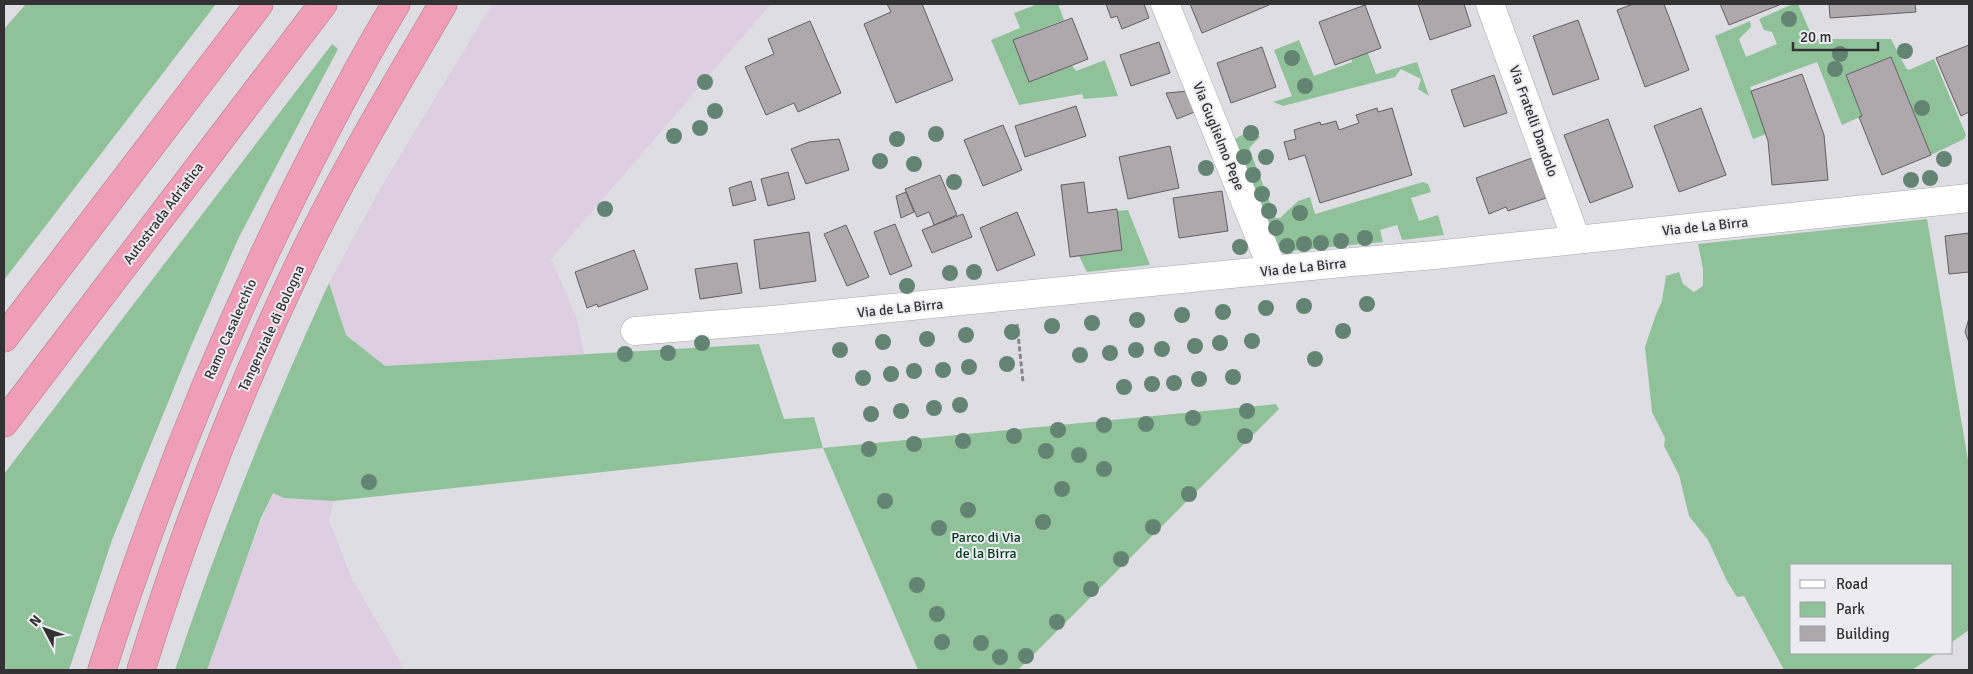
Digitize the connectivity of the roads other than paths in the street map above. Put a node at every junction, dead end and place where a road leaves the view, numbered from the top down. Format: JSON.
{"nodes":[{"id":1,"x":259,"y":4,"type":"edge"},
{"id":2,"x":323,"y":4,"type":"edge"},
{"id":3,"x":396,"y":4,"type":"edge"},
{"id":4,"x":443,"y":4,"type":"edge"},
{"id":5,"x":1165,"y":4,"type":"edge"},
{"id":6,"x":1490,"y":4,"type":"edge"},
{"id":7,"x":1969,"y":198,"type":"edge"},
{"id":8,"x":1576,"y":239,"type":"junction"},
{"id":9,"x":1273,"y":270,"type":"junction"},
{"id":10,"x":635,"y":330,"type":"dead end"},
{"id":11,"x":4,"y":338,"type":"edge"},
{"id":12,"x":4,"y":423,"type":"edge"},
{"id":13,"x":102,"y":670,"type":"edge"},
{"id":14,"x":141,"y":670,"type":"edge"}],
"edges":[{"from":1,"to":11,"type":"highway"},
{"from":2,"to":12,"type":"highway","name":"Autostrada Adriatica"},
{"from":3,"to":13,"type":"highway","name":"Ramo Casalecchio"},
{"from":4,"to":14,"type":"highway","name":"Tangenziale di Bologna"},
{"from":5,"to":9,"type":"street","name":"Via Guglielmo Pepe"},
{"from":6,"to":8,"type":"street","name":"Via Fratelli Dandolo"},
{"from":7,"to":8,"type":"street","name":"Via de La Birra"},
{"from":8,"to":9,"type":"street","name":"Via de La Birra"},
{"from":9,"to":10,"type":"street","name":"Via de La Birra"}]}
